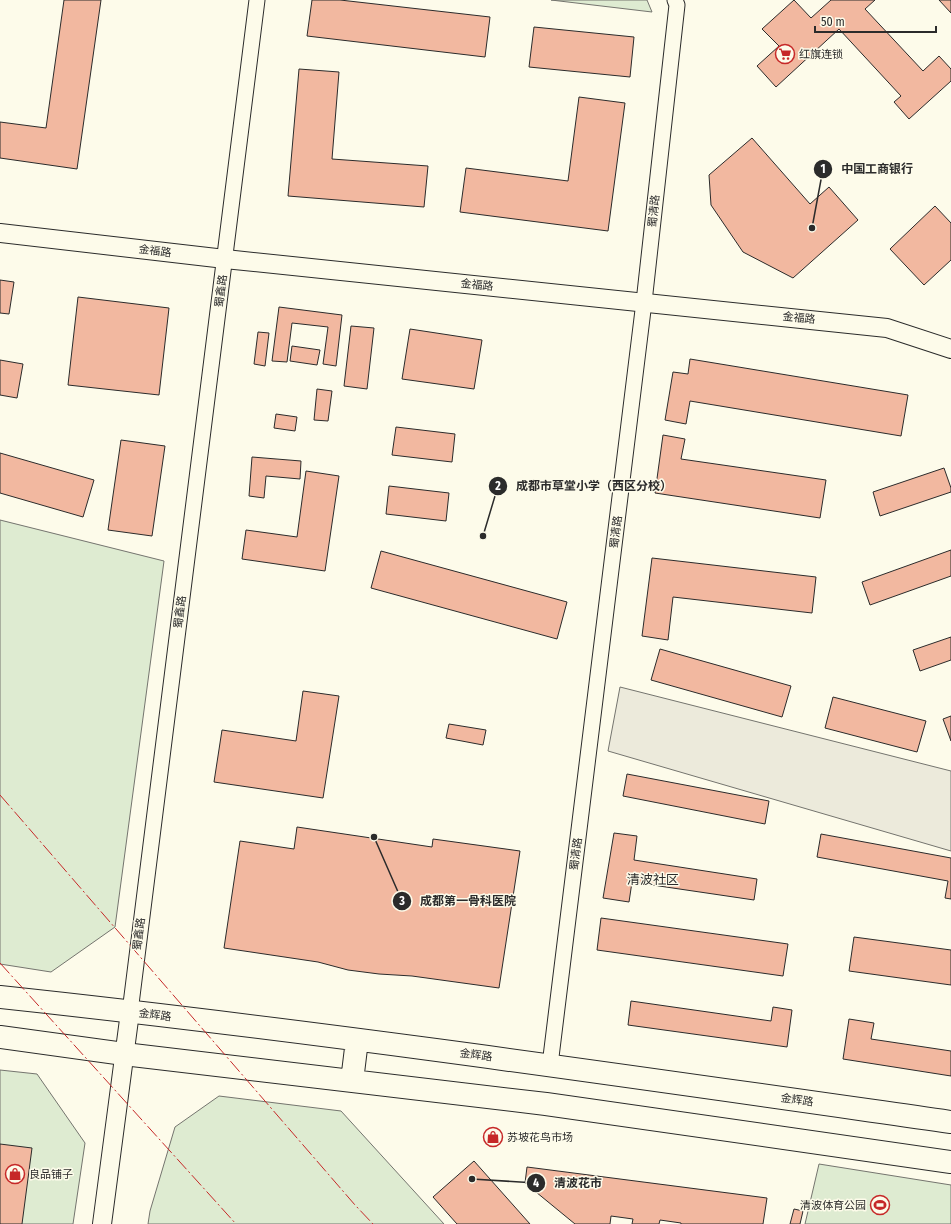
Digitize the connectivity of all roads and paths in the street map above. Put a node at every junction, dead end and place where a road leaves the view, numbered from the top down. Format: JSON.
{"nodes":[{"id":1,"x":257,"y":0,"type":"edge"},
{"id":2,"x":680,"y":2,"type":"edge"},
{"id":3,"x":0,"y":233,"type":"edge"},
{"id":4,"x":225,"y":259,"type":"junction"},
{"id":5,"x":644,"y":302,"type":"junction"},
{"id":6,"x":951,"y":349,"type":"edge"},
{"id":7,"x":0,"y":997,"type":"edge"},
{"id":8,"x":130,"y":1012,"type":"junction"},
{"id":9,"x":0,"y":1037,"type":"edge"},
{"id":10,"x":357,"y":1040,"type":"junction"},
{"id":11,"x":124,"y":1054,"type":"junction"},
{"id":12,"x":550,"y":1065,"type":"junction"},
{"id":13,"x":352,"y":1081,"type":"junction"},
{"id":14,"x":951,"y":1122,"type":"edge"},
{"id":15,"x":951,"y":1162,"type":"edge"},
{"id":16,"x":102,"y":1224,"type":"edge"}],
"edges":[{"from":1,"to":4,"type":"street","name":"蜀鑫路"},
{"from":2,"to":5,"type":"street","name":"蜀清路"},
{"from":3,"to":4,"type":"street","name":"金福路"},
{"from":4,"to":5,"type":"street","name":"金福路"},
{"from":4,"to":8,"type":"street","name":"蜀鑫路"},
{"from":5,"to":6,"type":"street","name":"金福路"},
{"from":5,"to":12,"type":"street","name":"蜀清路"},
{"from":7,"to":8,"type":"main road","name":"金辉路"},
{"from":8,"to":10,"type":"main road","name":"金辉路"},
{"from":8,"to":11,"type":"street","name":"蜀鑫路"},
{"from":9,"to":11,"type":"main road"},
{"from":10,"to":12,"type":"main road","name":"金辉路"},
{"from":10,"to":13,"type":"main road"},
{"from":11,"to":13,"type":"main road"},
{"from":11,"to":16,"type":"street","name":"蜀鑫路"},
{"from":12,"to":14,"type":"main road","name":"金辉路"},
{"from":13,"to":15,"type":"main road"}]}
